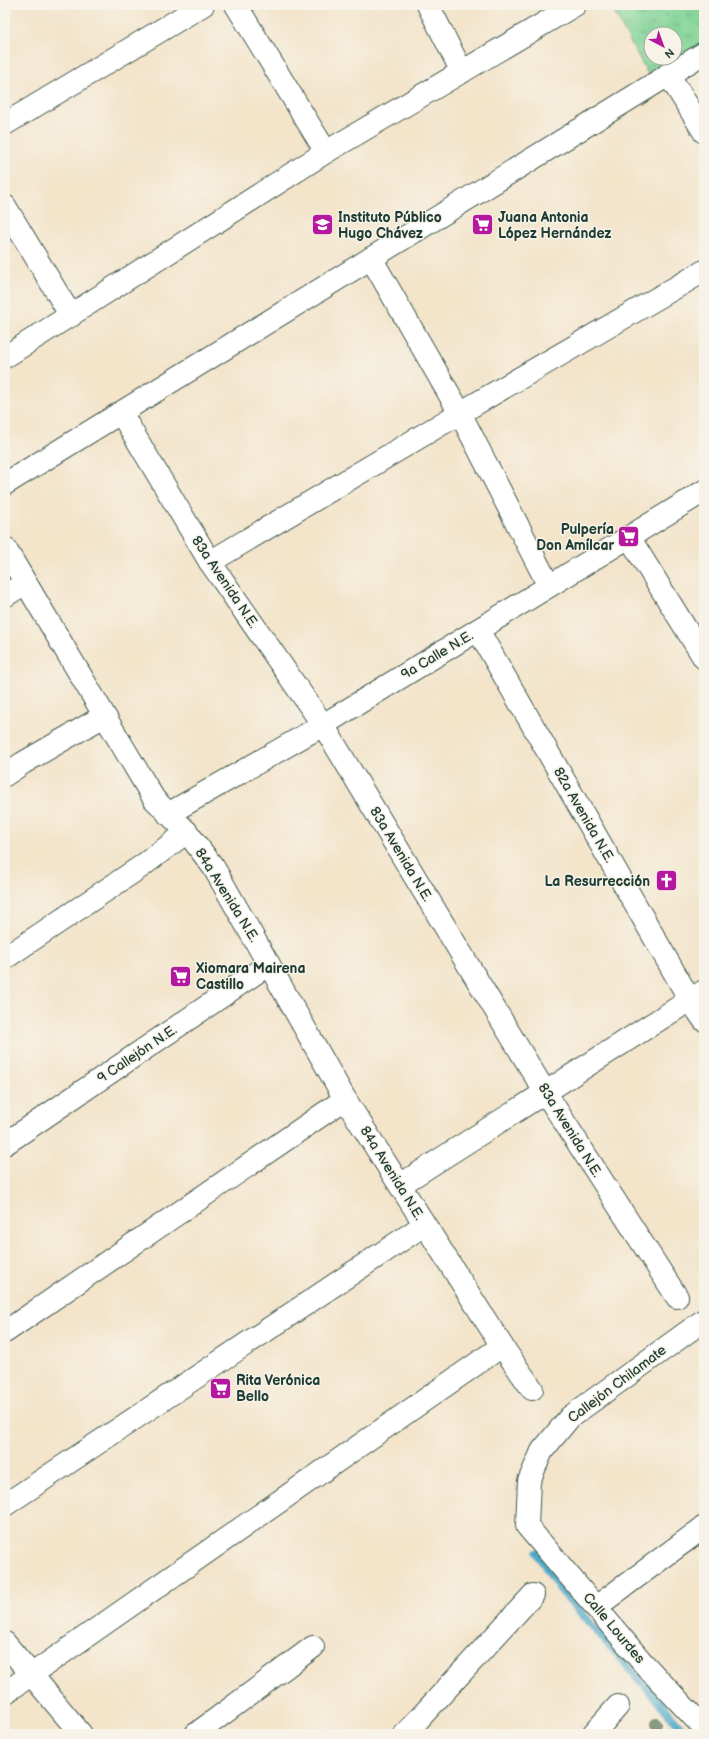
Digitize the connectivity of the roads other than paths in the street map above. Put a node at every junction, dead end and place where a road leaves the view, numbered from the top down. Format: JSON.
{"nodes":[{"id":1,"x":203,"y":5,"type":"edge"},
{"id":2,"x":236,"y":5,"type":"edge"},
{"id":3,"x":428,"y":5,"type":"edge"},
{"id":4,"x":575,"y":5,"type":"edge"},
{"id":5,"x":704,"y":53,"type":"edge"},
{"id":6,"x":462,"y":72,"type":"junction"},
{"id":7,"x":668,"y":74,"type":"junction"},
{"id":8,"x":5,"y":124,"type":"edge"},
{"id":9,"x":704,"y":132,"type":"edge"},
{"id":10,"x":326,"y":152,"type":"junction"},
{"id":11,"x":5,"y":206,"type":"edge"},
{"id":12,"x":371,"y":258,"type":"junction"},
{"id":13,"x":704,"y":271,"type":"edge"},
{"id":14,"x":71,"y":316,"type":"junction"},
{"id":15,"x":5,"y":357,"type":"edge"},
{"id":16,"x":121,"y":413,"type":"junction"},
{"id":17,"x":460,"y":413,"type":"junction"},
{"id":18,"x":5,"y":484,"type":"edge"},
{"id":19,"x":704,"y":491,"type":"edge"},
{"id":20,"x":629,"y":537,"type":"junction"},
{"id":21,"x":5,"y":548,"type":"edge"},
{"id":22,"x":210,"y":562,"type":"junction"},
{"id":23,"x":26,"y":582,"type":"junction"},
{"id":24,"x":549,"y":586,"type":"junction"},
{"id":25,"x":5,"y":596,"type":"edge"},
{"id":26,"x":478,"y":630,"type":"junction"},
{"id":27,"x":704,"y":658,"type":"edge"},
{"id":28,"x":104,"y":716,"type":"junction"},
{"id":29,"x":323,"y":725,"type":"junction"},
{"id":30,"x":5,"y":775,"type":"edge"},
{"id":31,"x":168,"y":814,"type":"junction"},
{"id":32,"x":187,"y":832,"type":"junction"},
{"id":33,"x":5,"y":958,"type":"edge"},
{"id":34,"x":269,"y":964,"type":"junction"},
{"id":35,"x":697,"y":995,"type":"edge"},
{"id":36,"x":704,"y":1020,"type":"edge"},
{"id":37,"x":546,"y":1092,"type":"junction"},
{"id":38,"x":345,"y":1099,"type":"junction"},
{"id":39,"x":5,"y":1144,"type":"edge"},
{"id":40,"x":400,"y":1185,"type":"junction"},
{"id":41,"x":424,"y":1225,"type":"junction"},
{"id":42,"x":677,"y":1297,"type":"dead end"},
{"id":43,"x":704,"y":1320,"type":"edge"},
{"id":44,"x":5,"y":1332,"type":"edge"},
{"id":45,"x":502,"y":1346,"type":"junction"},
{"id":46,"x":532,"y":1389,"type":"dead end"},
{"id":47,"x":5,"y":1505,"type":"edge"},
{"id":48,"x":527,"y":1526,"type":"joint"},
{"id":49,"x":704,"y":1527,"type":"edge"},
{"id":50,"x":533,"y":1595,"type":"dead end"},
{"id":51,"x":596,"y":1607,"type":"junction"},
{"id":52,"x":5,"y":1643,"type":"edge"},
{"id":53,"x":313,"y":1647,"type":"dead end"},
{"id":54,"x":32,"y":1675,"type":"junction"},
{"id":55,"x":5,"y":1693,"type":"edge"},
{"id":56,"x":618,"y":1706,"type":"dead end"},
{"id":57,"x":704,"y":1728,"type":"edge"},
{"id":58,"x":81,"y":1734,"type":"edge"},
{"id":59,"x":196,"y":1734,"type":"edge"},
{"id":60,"x":405,"y":1734,"type":"edge"},
{"id":61,"x":593,"y":1734,"type":"edge"}],
"edges":[{"from":1,"to":8,"type":"street"},
{"from":2,"to":10,"type":"street"},
{"from":3,"to":6,"type":"street"},
{"from":4,"to":6,"type":"street"},
{"from":5,"to":7,"type":"street"},
{"from":6,"to":10,"type":"street"},
{"from":7,"to":9,"type":"street"},
{"from":7,"to":12,"type":"street"},
{"from":10,"to":14,"type":"street"},
{"from":11,"to":14,"type":"street"},
{"from":12,"to":16,"type":"street"},
{"from":12,"to":17,"type":"street"},
{"from":13,"to":17,"type":"street"},
{"from":14,"to":15,"type":"street"},
{"from":16,"to":18,"type":"street"},
{"from":16,"to":22,"type":"street","name":"83a Avenida N.E."},
{"from":17,"to":22,"type":"street"},
{"from":17,"to":24,"type":"street"},
{"from":19,"to":20,"type":"street","name":"9a Calle N.E."},
{"from":20,"to":24,"type":"street","name":"9a Calle N.E."},
{"from":20,"to":27,"type":"street"},
{"from":21,"to":23,"type":"street","name":"84a Avenida N.E."},
{"from":22,"to":29,"type":"street","name":"83a Avenida N.E."},
{"from":23,"to":25,"type":"street"},
{"from":23,"to":28,"type":"street","name":"84a Avenida N.E."},
{"from":24,"to":26,"type":"street","name":"9a Calle N.E."},
{"from":26,"to":29,"type":"street","name":"9a Calle N.E."},
{"from":26,"to":35,"type":"street","name":"82a Avenida N.E."},
{"from":28,"to":30,"type":"street"},
{"from":28,"to":31,"type":"street","name":"84a Avenida N.E."},
{"from":29,"to":31,"type":"street","name":"9a Calle N.E."},
{"from":29,"to":37,"type":"street","name":"83a Avenida N.E."},
{"from":31,"to":32,"type":"street","name":"84a Avenida N.E."},
{"from":32,"to":33,"type":"street"},
{"from":32,"to":34,"type":"street","name":"84a Avenida N.E."},
{"from":34,"to":38,"type":"street","name":"84a Avenida N.E."},
{"from":34,"to":39,"type":"street","name":"9 Callejón N.E."},
{"from":35,"to":36,"type":"street","name":"82a Avenida N.E."},
{"from":35,"to":37,"type":"street"},
{"from":37,"to":40,"type":"street"},
{"from":37,"to":42,"type":"street","name":"83a Avenida N.E."},
{"from":38,"to":40,"type":"street","name":"84a Avenida N.E."},
{"from":38,"to":44,"type":"street"},
{"from":40,"to":41,"type":"street","name":"84a Avenida N.E."},
{"from":41,"to":45,"type":"street","name":"84a Avenida N.E."},
{"from":41,"to":47,"type":"street"},
{"from":43,"to":48,"type":"street","name":"Callejón Chilamate"},
{"from":45,"to":46,"type":"street","name":"84a Avenida N.E."},
{"from":45,"to":54,"type":"street"},
{"from":48,"to":51,"type":"street","name":"Calle Lourdes"},
{"from":49,"to":51,"type":"street"},
{"from":50,"to":60,"type":"street"},
{"from":51,"to":57,"type":"street","name":"Calle Lourdes"},
{"from":52,"to":54,"type":"street"},
{"from":53,"to":59,"type":"street"},
{"from":54,"to":55,"type":"street"},
{"from":54,"to":58,"type":"street"},
{"from":56,"to":61,"type":"street"}]}
